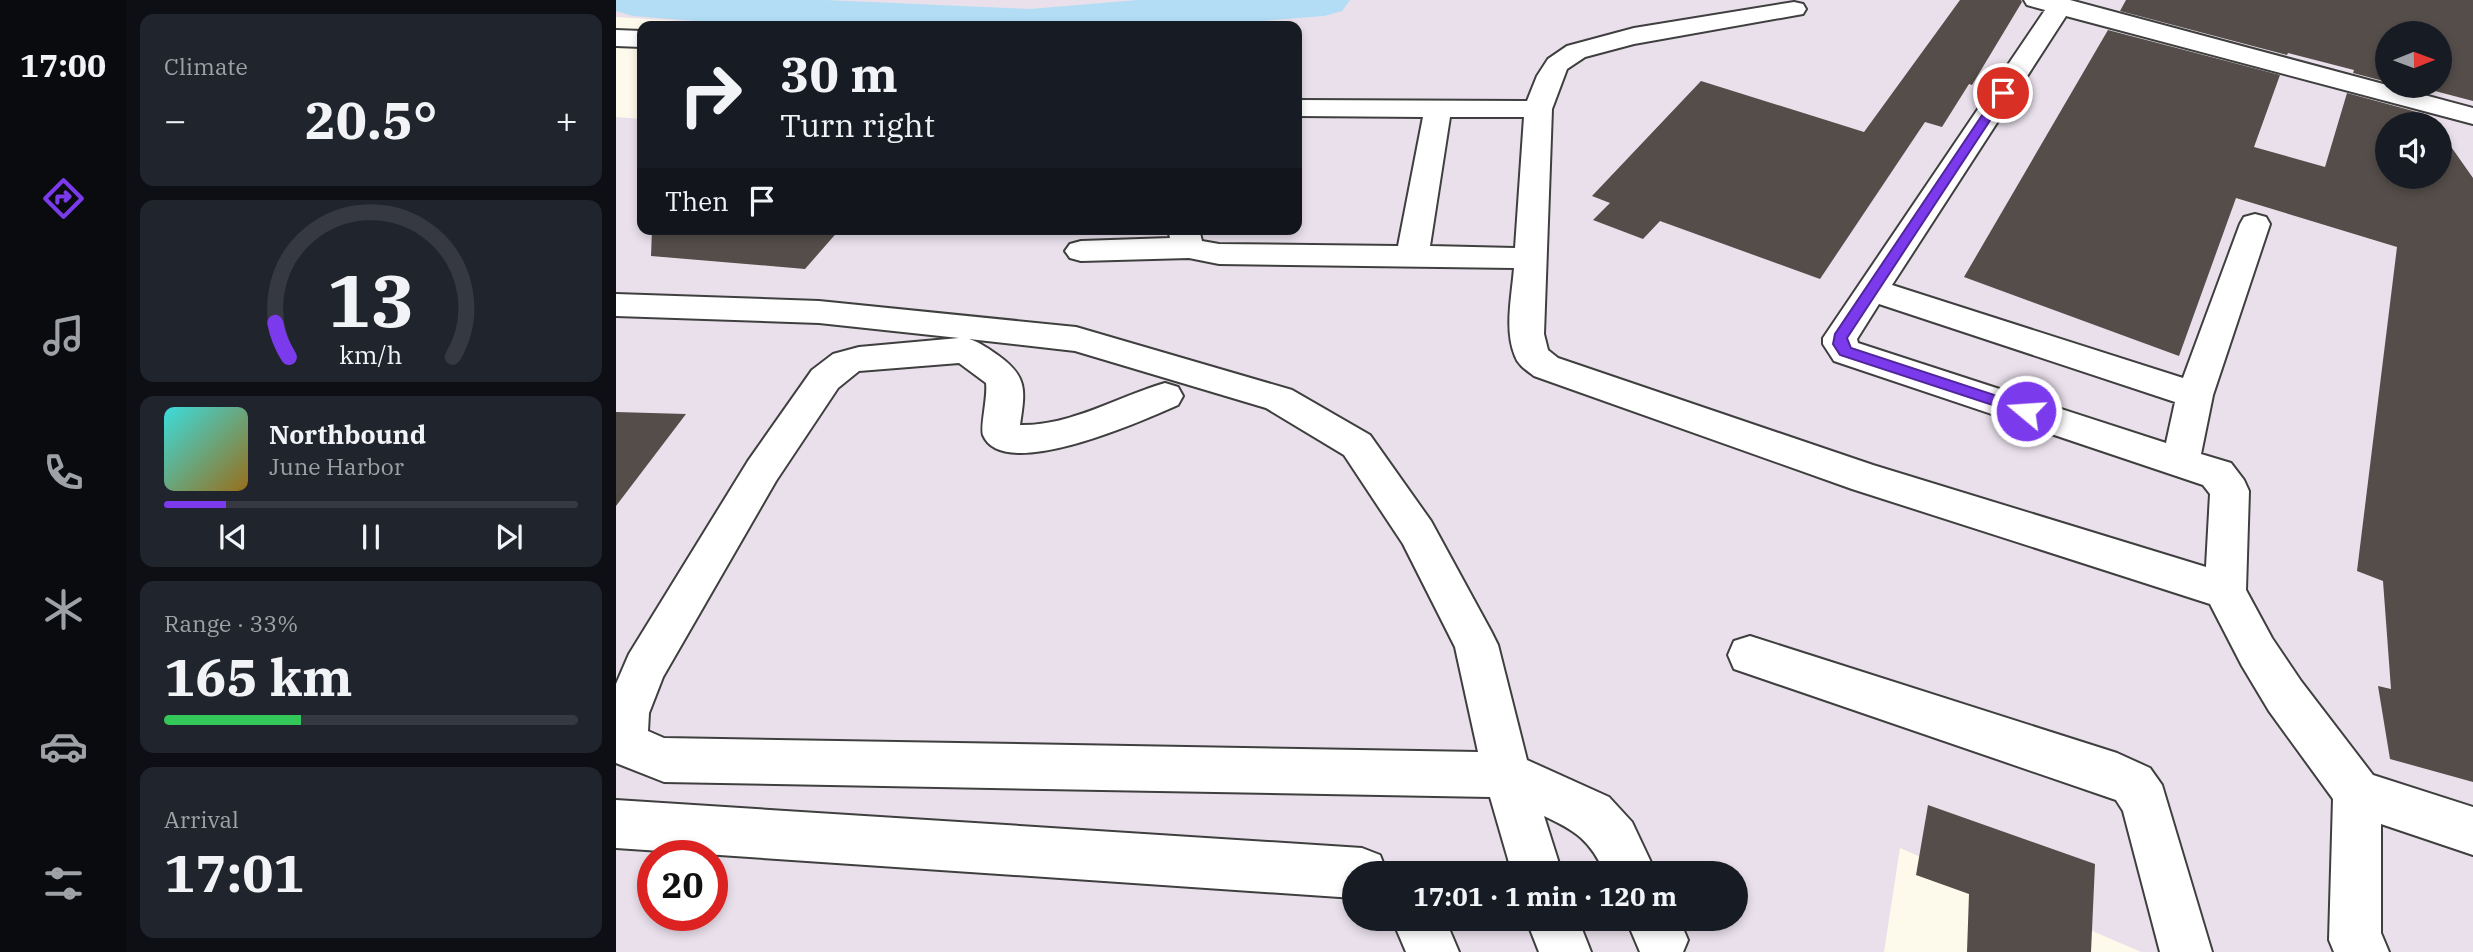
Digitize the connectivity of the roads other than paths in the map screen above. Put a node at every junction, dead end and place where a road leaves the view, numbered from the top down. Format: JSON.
{"nodes":[{"id":1,"x":2048,"y":3,"type":"edge"},
{"id":2,"x":1794,"y":9,"type":"dead end"},
{"id":3,"x":616,"y":38,"type":"edge"},
{"id":4,"x":637,"y":39,"type":"edge"},
{"id":5,"x":1302,"y":108,"type":"edge"},
{"id":6,"x":1438,"y":109,"type":"junction"},
{"id":7,"x":1538,"y":109,"type":"junction"},
{"id":8,"x":2473,"y":116,"type":"edge"},
{"id":9,"x":2255,"y":225,"type":"dead end"},
{"id":10,"x":1186,"y":239,"type":"edge"},
{"id":11,"x":1081,"y":251,"type":"dead end"},
{"id":12,"x":1412,"y":257,"type":"junction"},
{"id":13,"x":1531,"y":258,"type":"junction"},
{"id":14,"x":1871,"y":290,"type":"junction"},
{"id":15,"x":616,"y":305,"type":"edge"},
{"id":16,"x":2195,"y":395,"type":"junction"},
{"id":17,"x":1165,"y":396,"type":"dead end"},
{"id":18,"x":2180,"y":461,"type":"junction"},
{"id":19,"x":2225,"y":591,"type":"junction"},
{"id":20,"x":1750,"y":655,"type":"dead end"},
{"id":21,"x":1507,"y":775,"type":"junction"},
{"id":22,"x":2357,"y":793,"type":"junction"},
{"id":23,"x":616,"y":824,"type":"edge"},
{"id":24,"x":2473,"y":831,"type":"edge"},
{"id":25,"x":1533,"y":861,"type":"edge"},
{"id":26,"x":1625,"y":861,"type":"edge"},
{"id":27,"x":1342,"y":872,"type":"edge"},
{"id":28,"x":1423,"y":931,"type":"edge"},
{"id":29,"x":1557,"y":931,"type":"edge"},
{"id":30,"x":1433,"y":952,"type":"edge"},
{"id":31,"x":1565,"y":952,"type":"edge"},
{"id":32,"x":2186,"y":952,"type":"edge"},
{"id":33,"x":2363,"y":952,"type":"edge"}],
"edges":[{"from":1,"to":8,"type":"street"},
{"from":1,"to":14,"type":"street"},
{"from":2,"to":7,"type":"street"},
{"from":3,"to":4,"type":"street"},
{"from":5,"to":6,"type":"street"},
{"from":6,"to":7,"type":"street"},
{"from":6,"to":12,"type":"street"},
{"from":7,"to":13,"type":"street"},
{"from":9,"to":16,"type":"street"},
{"from":10,"to":11,"type":"street"},
{"from":10,"to":12,"type":"street"},
{"from":12,"to":13,"type":"street"},
{"from":13,"to":19,"type":"street"},
{"from":14,"to":16,"type":"street"},
{"from":14,"to":18,"type":"street"},
{"from":15,"to":21,"type":"street"},
{"from":16,"to":18,"type":"street"},
{"from":17,"to":21,"type":"street"},
{"from":18,"to":19,"type":"street"},
{"from":19,"to":22,"type":"street"},
{"from":20,"to":32,"type":"street"},
{"from":21,"to":25,"type":"street"},
{"from":21,"to":26,"type":"street"},
{"from":22,"to":24,"type":"street"},
{"from":22,"to":33,"type":"street"},
{"from":23,"to":27,"type":"street"},
{"from":28,"to":30,"type":"street"},
{"from":29,"to":31,"type":"street"}]}
